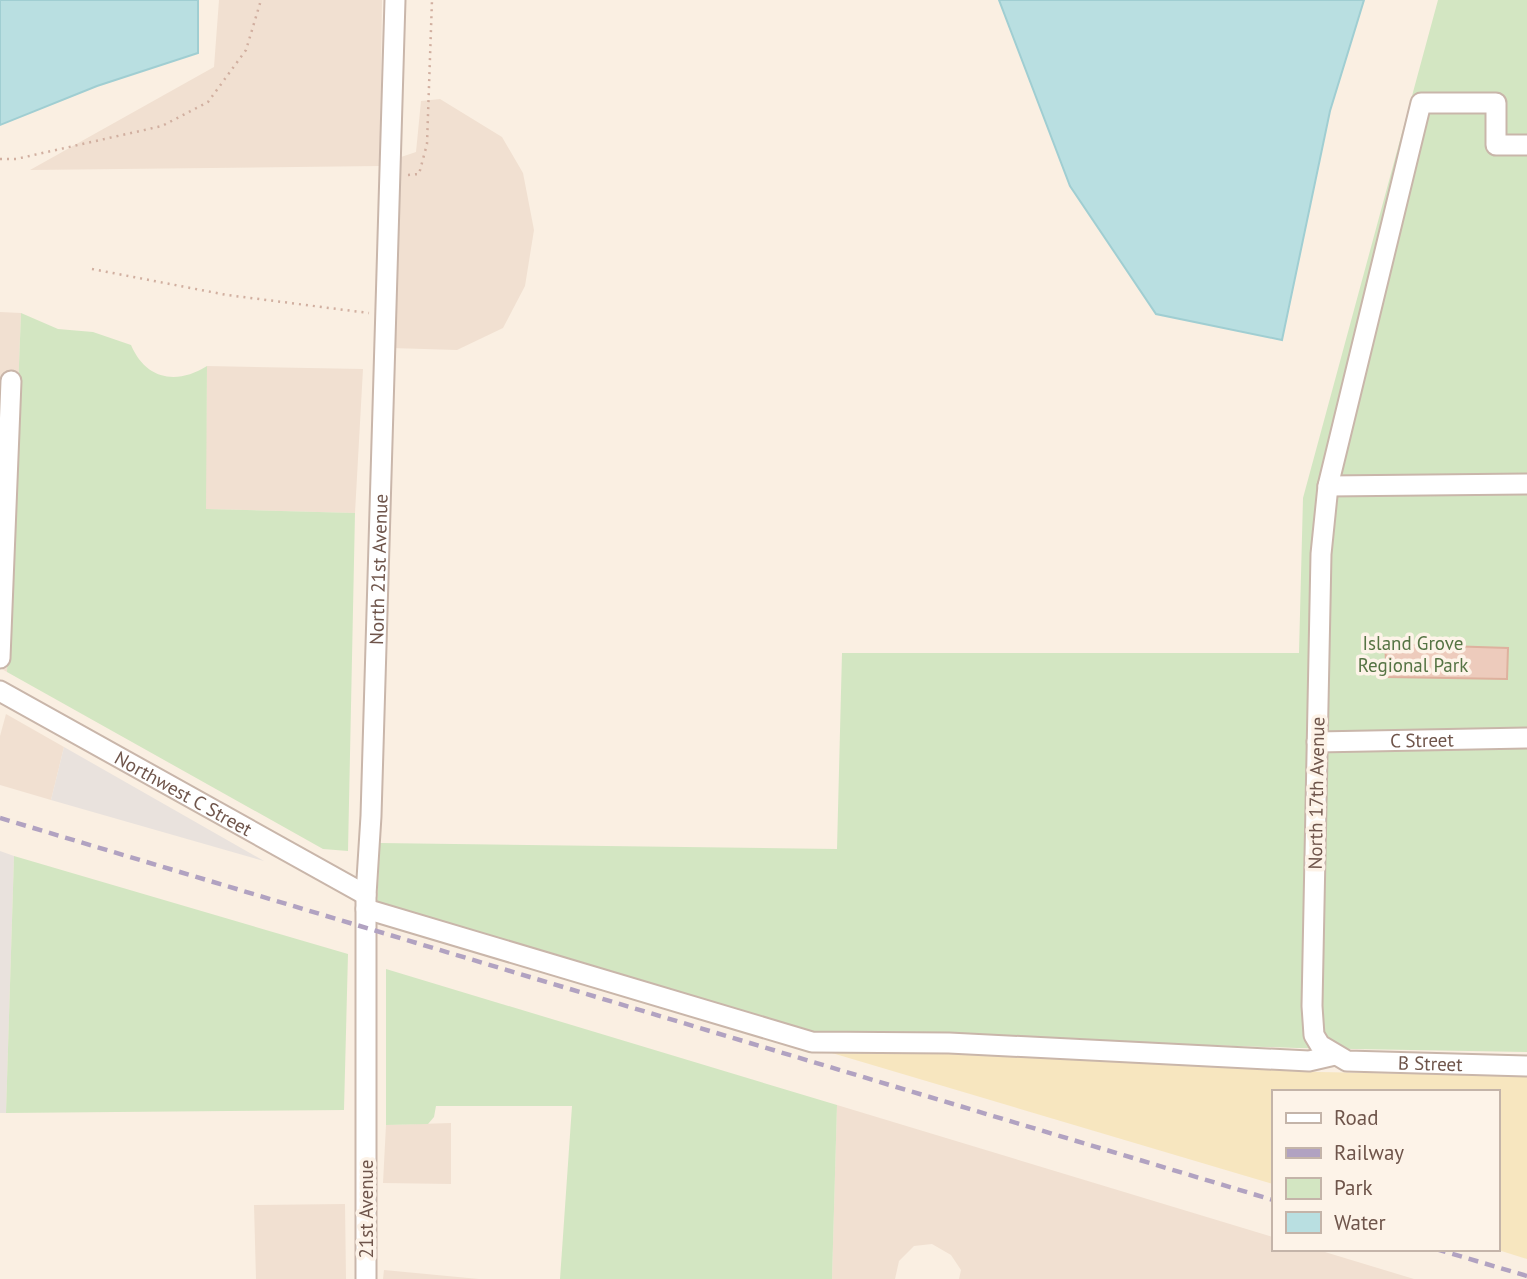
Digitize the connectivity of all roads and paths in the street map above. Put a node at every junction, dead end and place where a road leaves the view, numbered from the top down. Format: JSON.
{"nodes":[{"id":1,"x":261,"y":0,"type":"edge"},
{"id":2,"x":395,"y":0,"type":"edge"},
{"id":3,"x":432,"y":0,"type":"edge"},
{"id":4,"x":1527,"y":145,"type":"edge"},
{"id":5,"x":0,"y":159,"type":"edge"},
{"id":6,"x":390,"y":175,"type":"junction"},
{"id":7,"x":92,"y":269,"type":"dead end"},
{"id":8,"x":387,"y":315,"type":"junction"},
{"id":9,"x":11,"y":381,"type":"dead end"},
{"id":10,"x":1527,"y":484,"type":"edge"},
{"id":11,"x":1328,"y":486,"type":"junction"},
{"id":12,"x":0,"y":657,"type":"edge"},
{"id":13,"x":0,"y":691,"type":"edge"},
{"id":14,"x":1527,"y":738,"type":"edge"},
{"id":15,"x":1317,"y":742,"type":"junction"},
{"id":16,"x":366,"y":902,"type":"junction"},
{"id":17,"x":1335,"y":1055,"type":"junction"},
{"id":18,"x":1527,"y":1066,"type":"edge"},
{"id":19,"x":366,"y":1139,"type":"joint"},
{"id":20,"x":366,"y":1279,"type":"edge"}],
"edges":[{"from":1,"to":5,"type":"path"},
{"from":2,"to":6,"type":"street","name":"North 21st Avenue"},
{"from":3,"to":6,"type":"path"},
{"from":4,"to":11,"type":"street","name":"North 17th Avenue"},
{"from":6,"to":8,"type":"street","name":"North 21st Avenue"},
{"from":7,"to":8,"type":"path"},
{"from":8,"to":16,"type":"street","name":"North 21st Avenue"},
{"from":9,"to":12,"type":"street"},
{"from":10,"to":11,"type":"street"},
{"from":11,"to":15,"type":"street","name":"North 17th Avenue"},
{"from":13,"to":16,"type":"street","name":"Northwest C Street"},
{"from":14,"to":15,"type":"street","name":"C Street"},
{"from":15,"to":17,"type":"street","name":"North 17th Avenue"},
{"from":16,"to":17,"type":"street","name":"Northwest C Street"},
{"from":16,"to":19,"type":"street","name":"North 21st Avenue"},
{"from":17,"to":18,"type":"street","name":"B Street"},
{"from":19,"to":20,"type":"street","name":"21st Avenue"}]}
